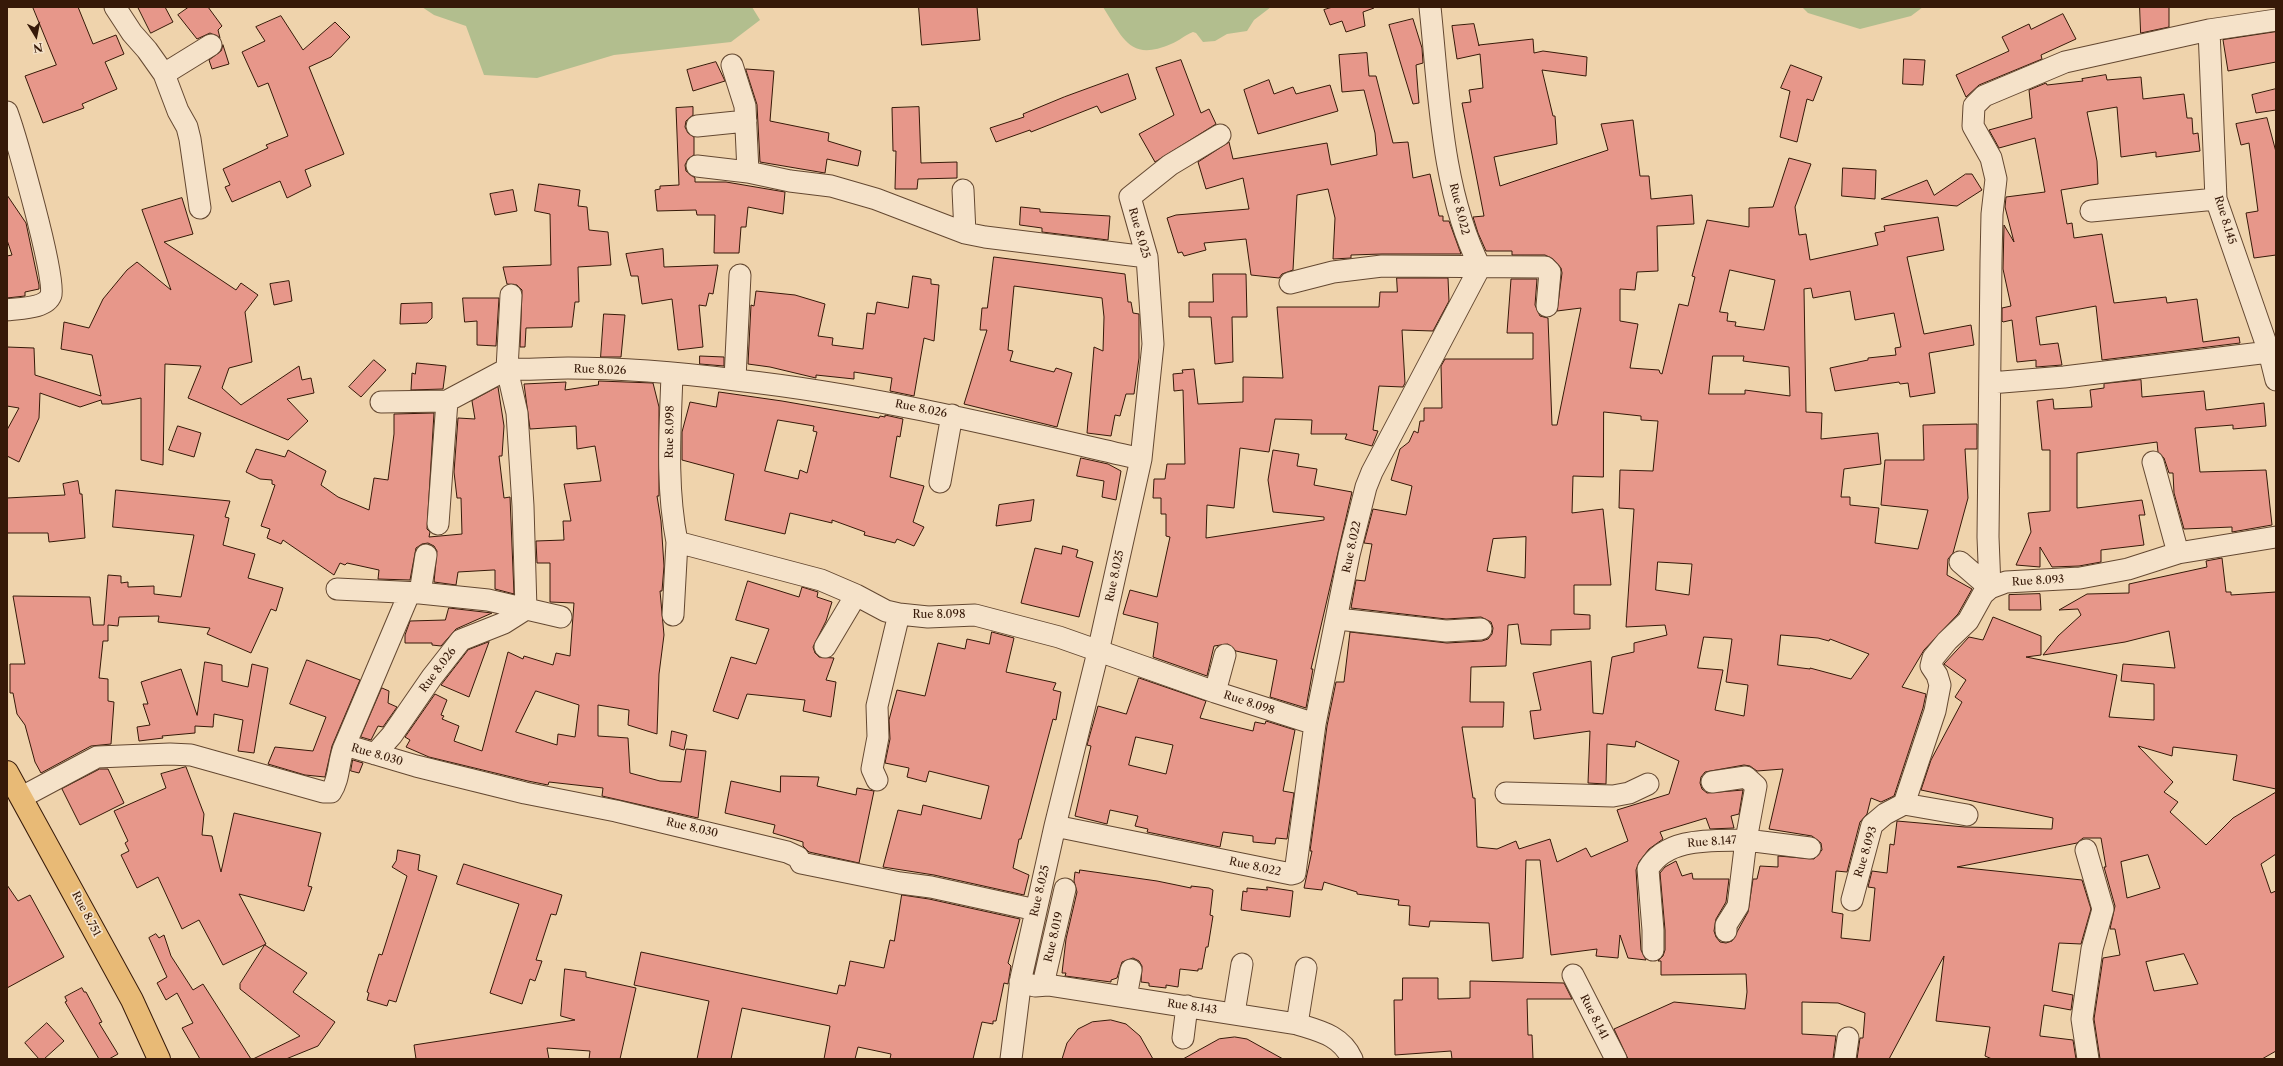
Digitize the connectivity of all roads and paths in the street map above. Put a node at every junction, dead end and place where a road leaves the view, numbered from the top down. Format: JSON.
{"nodes":[{"id":1,"x":115,"y":7,"type":"edge"},
{"id":2,"x":1430,"y":7,"type":"edge"},
{"id":3,"x":2276,"y":20,"type":"edge"},
{"id":4,"x":2209,"y":30,"type":"junction"},
{"id":5,"x":211,"y":45,"type":"dead end"},
{"id":6,"x":732,"y":65,"type":"dead end"},
{"id":7,"x":164,"y":74,"type":"junction"},
{"id":8,"x":7,"y":112,"type":"edge"},
{"id":9,"x":746,"y":121,"type":"junction"},
{"id":10,"x":697,"y":126,"type":"dead end"},
{"id":11,"x":1220,"y":135,"type":"dead end"},
{"id":12,"x":697,"y":166,"type":"dead end"},
{"id":13,"x":748,"y":172,"type":"junction"},
{"id":14,"x":963,"y":190,"type":"dead end"},
{"id":15,"x":2216,"y":199,"type":"junction"},
{"id":16,"x":200,"y":208,"type":"dead end"},
{"id":17,"x":2091,"y":211,"type":"dead end"},
{"id":18,"x":965,"y":233,"type":"junction"},
{"id":19,"x":1147,"y":257,"type":"junction"},
{"id":20,"x":1480,"y":267,"type":"junction"},
{"id":21,"x":740,"y":275,"type":"dead end"},
{"id":22,"x":1290,"y":283,"type":"dead end"},
{"id":23,"x":511,"y":295,"type":"dead end"},
{"id":24,"x":1547,"y":306,"type":"dead end"},
{"id":25,"x":7,"y":310,"type":"edge"},
{"id":26,"x":2269,"y":352,"type":"junction"},
{"id":27,"x":507,"y":370,"type":"junction"},
{"id":28,"x":672,"y":375,"type":"junction"},
{"id":29,"x":735,"y":380,"type":"junction"},
{"id":30,"x":2276,"y":380,"type":"edge"},
{"id":31,"x":1990,"y":382,"type":"junction"},
{"id":32,"x":447,"y":401,"type":"junction"},
{"id":33,"x":381,"y":402,"type":"dead end"},
{"id":34,"x":952,"y":415,"type":"junction"},
{"id":35,"x":1140,"y":459,"type":"junction"},
{"id":36,"x":2153,"y":462,"type":"dead end"},
{"id":37,"x":940,"y":482,"type":"dead end"},
{"id":38,"x":438,"y":524,"type":"dead end"},
{"id":39,"x":2276,"y":537,"type":"edge"},
{"id":40,"x":677,"y":542,"type":"junction"},
{"id":41,"x":2178,"y":553,"type":"junction"},
{"id":42,"x":426,"y":555,"type":"dead end"},
{"id":43,"x":1960,"y":562,"type":"dead end"},
{"id":44,"x":1990,"y":588,"type":"junction"},
{"id":45,"x":337,"y":589,"type":"dead end"},
{"id":46,"x":415,"y":593,"type":"junction"},
{"id":47,"x":856,"y":595,"type":"junction"},
{"id":48,"x":526,"y":609,"type":"junction"},
{"id":49,"x":899,"y":614,"type":"junction"},
{"id":50,"x":673,"y":615,"type":"dead end"},
{"id":51,"x":561,"y":617,"type":"dead end"},
{"id":52,"x":1338,"y":619,"type":"junction"},
{"id":53,"x":1481,"y":629,"type":"dead end"},
{"id":54,"x":825,"y":647,"type":"dead end"},
{"id":55,"x":1098,"y":652,"type":"junction"},
{"id":56,"x":1225,"y":655,"type":"dead end"},
{"id":57,"x":1215,"y":692,"type":"junction"},
{"id":58,"x":1315,"y":724,"type":"junction"},
{"id":59,"x":345,"y":745,"type":"junction"},
{"id":60,"x":375,"y":754,"type":"junction"},
{"id":61,"x":8,"y":775,"type":"edge"},
{"id":62,"x":877,"y":780,"type":"dead end"},
{"id":63,"x":1712,"y":782,"type":"dead end"},
{"id":64,"x":1648,"y":784,"type":"dead end"},
{"id":65,"x":1506,"y":793,"type":"dead end"},
{"id":66,"x":22,"y":797,"type":"junction"},
{"id":67,"x":1904,"y":804,"type":"junction"},
{"id":68,"x":1967,"y":815,"type":"dead end"},
{"id":69,"x":1055,"y":826,"type":"junction"},
{"id":70,"x":1746,"y":840,"type":"junction"},
{"id":71,"x":1810,"y":848,"type":"dead end"},
{"id":72,"x":2086,"y":850,"type":"dead end"},
{"id":73,"x":1065,"y":889,"type":"dead end"},
{"id":74,"x":1852,"y":900,"type":"dead end"},
{"id":75,"x":1036,"y":910,"type":"junction"},
{"id":76,"x":1726,"y":931,"type":"dead end"},
{"id":77,"x":1653,"y":950,"type":"dead end"},
{"id":78,"x":1242,"y":964,"type":"dead end"},
{"id":79,"x":1306,"y":968,"type":"dead end"},
{"id":80,"x":1131,"y":970,"type":"dead end"},
{"id":81,"x":1573,"y":975,"type":"dead end"},
{"id":82,"x":1020,"y":982,"type":"junction"},
{"id":83,"x":1048,"y":985,"type":"junction"},
{"id":84,"x":1126,"y":997,"type":"junction"},
{"id":85,"x":1187,"y":1006,"type":"junction"},
{"id":86,"x":1234,"y":1013,"type":"junction"},
{"id":87,"x":1297,"y":1024,"type":"junction"},
{"id":88,"x":1183,"y":1038,"type":"dead end"},
{"id":89,"x":1848,"y":1038,"type":"dead end"},
{"id":90,"x":159,"y":1059,"type":"edge"},
{"id":91,"x":1011,"y":1059,"type":"edge"},
{"id":92,"x":1352,"y":1059,"type":"edge"},
{"id":93,"x":1616,"y":1059,"type":"edge"},
{"id":94,"x":1845,"y":1059,"type":"edge"},
{"id":95,"x":2088,"y":1059,"type":"edge"}],
"edges":[{"from":1,"to":7,"type":"street"},
{"from":2,"to":20,"type":"street","name":"Rue 8.022"},
{"from":3,"to":4,"type":"street"},
{"from":4,"to":15,"type":"street","name":"Rue 8.145"},
{"from":4,"to":31,"type":"street"},
{"from":5,"to":7,"type":"street"},
{"from":6,"to":9,"type":"street"},
{"from":7,"to":16,"type":"street"},
{"from":8,"to":25,"type":"street"},
{"from":9,"to":10,"type":"street"},
{"from":9,"to":13,"type":"street"},
{"from":11,"to":19,"type":"street","name":"Rue 8.025"},
{"from":12,"to":13,"type":"street"},
{"from":13,"to":18,"type":"street"},
{"from":14,"to":18,"type":"street"},
{"from":15,"to":17,"type":"street"},
{"from":15,"to":26,"type":"street","name":"Rue 8.145"},
{"from":18,"to":19,"type":"street"},
{"from":19,"to":35,"type":"street","name":"Rue 8.025"},
{"from":20,"to":22,"type":"street"},
{"from":20,"to":24,"type":"street"},
{"from":20,"to":52,"type":"street","name":"Rue 8.022"},
{"from":21,"to":29,"type":"street"},
{"from":23,"to":27,"type":"street"},
{"from":26,"to":30,"type":"street","name":"Rue 8.145"},
{"from":26,"to":31,"type":"street"},
{"from":27,"to":28,"type":"street","name":"Rue 8.026"},
{"from":27,"to":32,"type":"street"},
{"from":27,"to":48,"type":"street"},
{"from":28,"to":29,"type":"street","name":"Rue 8.026"},
{"from":28,"to":40,"type":"street","name":"Rue 8.098"},
{"from":29,"to":34,"type":"street","name":"Rue 8.026"},
{"from":31,"to":44,"type":"street"},
{"from":32,"to":33,"type":"street"},
{"from":32,"to":38,"type":"street"},
{"from":34,"to":35,"type":"street","name":"Rue 8.026"},
{"from":34,"to":37,"type":"street"},
{"from":35,"to":55,"type":"street","name":"Rue 8.025"},
{"from":36,"to":41,"type":"street"},
{"from":39,"to":41,"type":"street","name":"Rue 8.093"},
{"from":40,"to":47,"type":"street","name":"Rue 8.098"},
{"from":40,"to":50,"type":"street"},
{"from":41,"to":44,"type":"street","name":"Rue 8.093"},
{"from":42,"to":46,"type":"street","name":"Rue 8.030"},
{"from":43,"to":44,"type":"street"},
{"from":44,"to":67,"type":"street"},
{"from":45,"to":46,"type":"street"},
{"from":46,"to":48,"type":"street"},
{"from":46,"to":59,"type":"street","name":"Rue 8.030"},
{"from":47,"to":49,"type":"street","name":"Rue 8.098"},
{"from":47,"to":54,"type":"street"},
{"from":48,"to":51,"type":"street"},
{"from":48,"to":60,"type":"street","name":"Rue 8.026"},
{"from":49,"to":55,"type":"street","name":"Rue 8.098"},
{"from":49,"to":62,"type":"street"},
{"from":52,"to":53,"type":"street"},
{"from":52,"to":58,"type":"street","name":"Rue 8.022"},
{"from":55,"to":57,"type":"street","name":"Rue 8.098"},
{"from":55,"to":69,"type":"street","name":"Rue 8.025"},
{"from":56,"to":57,"type":"street"},
{"from":57,"to":58,"type":"street","name":"Rue 8.098"},
{"from":58,"to":69,"type":"street","name":"Rue 8.022"},
{"from":59,"to":60,"type":"street","name":"Rue 8.030"},
{"from":59,"to":66,"type":"street","name":"Rue 8.030"},
{"from":60,"to":75,"type":"street","name":"Rue 8.030"},
{"from":61,"to":66,"type":"main road","name":"Rue 8.751"},
{"from":63,"to":70,"type":"street"},
{"from":64,"to":65,"type":"street"},
{"from":66,"to":90,"type":"main road","name":"Rue 8.751"},
{"from":67,"to":68,"type":"street"},
{"from":67,"to":74,"type":"street","name":"Rue 8.093"},
{"from":69,"to":75,"type":"street","name":"Rue 8.025"},
{"from":70,"to":71,"type":"street"},
{"from":70,"to":76,"type":"street","name":"Rue 8.147"},
{"from":70,"to":77,"type":"street","name":"Rue 8.147"},
{"from":72,"to":95,"type":"street"},
{"from":73,"to":83,"type":"street","name":"Rue 8.019"},
{"from":75,"to":82,"type":"street","name":"Rue 8.025"},
{"from":78,"to":86,"type":"street"},
{"from":79,"to":87,"type":"street"},
{"from":80,"to":84,"type":"street"},
{"from":81,"to":93,"type":"street","name":"Rue 8.141"},
{"from":82,"to":83,"type":"street","name":"Rue 8.143"},
{"from":82,"to":91,"type":"street","name":"Rue 8.025"},
{"from":83,"to":84,"type":"street","name":"Rue 8.143"},
{"from":84,"to":85,"type":"street","name":"Rue 8.143"},
{"from":85,"to":86,"type":"street","name":"Rue 8.143"},
{"from":85,"to":88,"type":"street"},
{"from":86,"to":87,"type":"street","name":"Rue 8.143"},
{"from":87,"to":92,"type":"street","name":"Rue 8.143"},
{"from":89,"to":94,"type":"street"}]}
